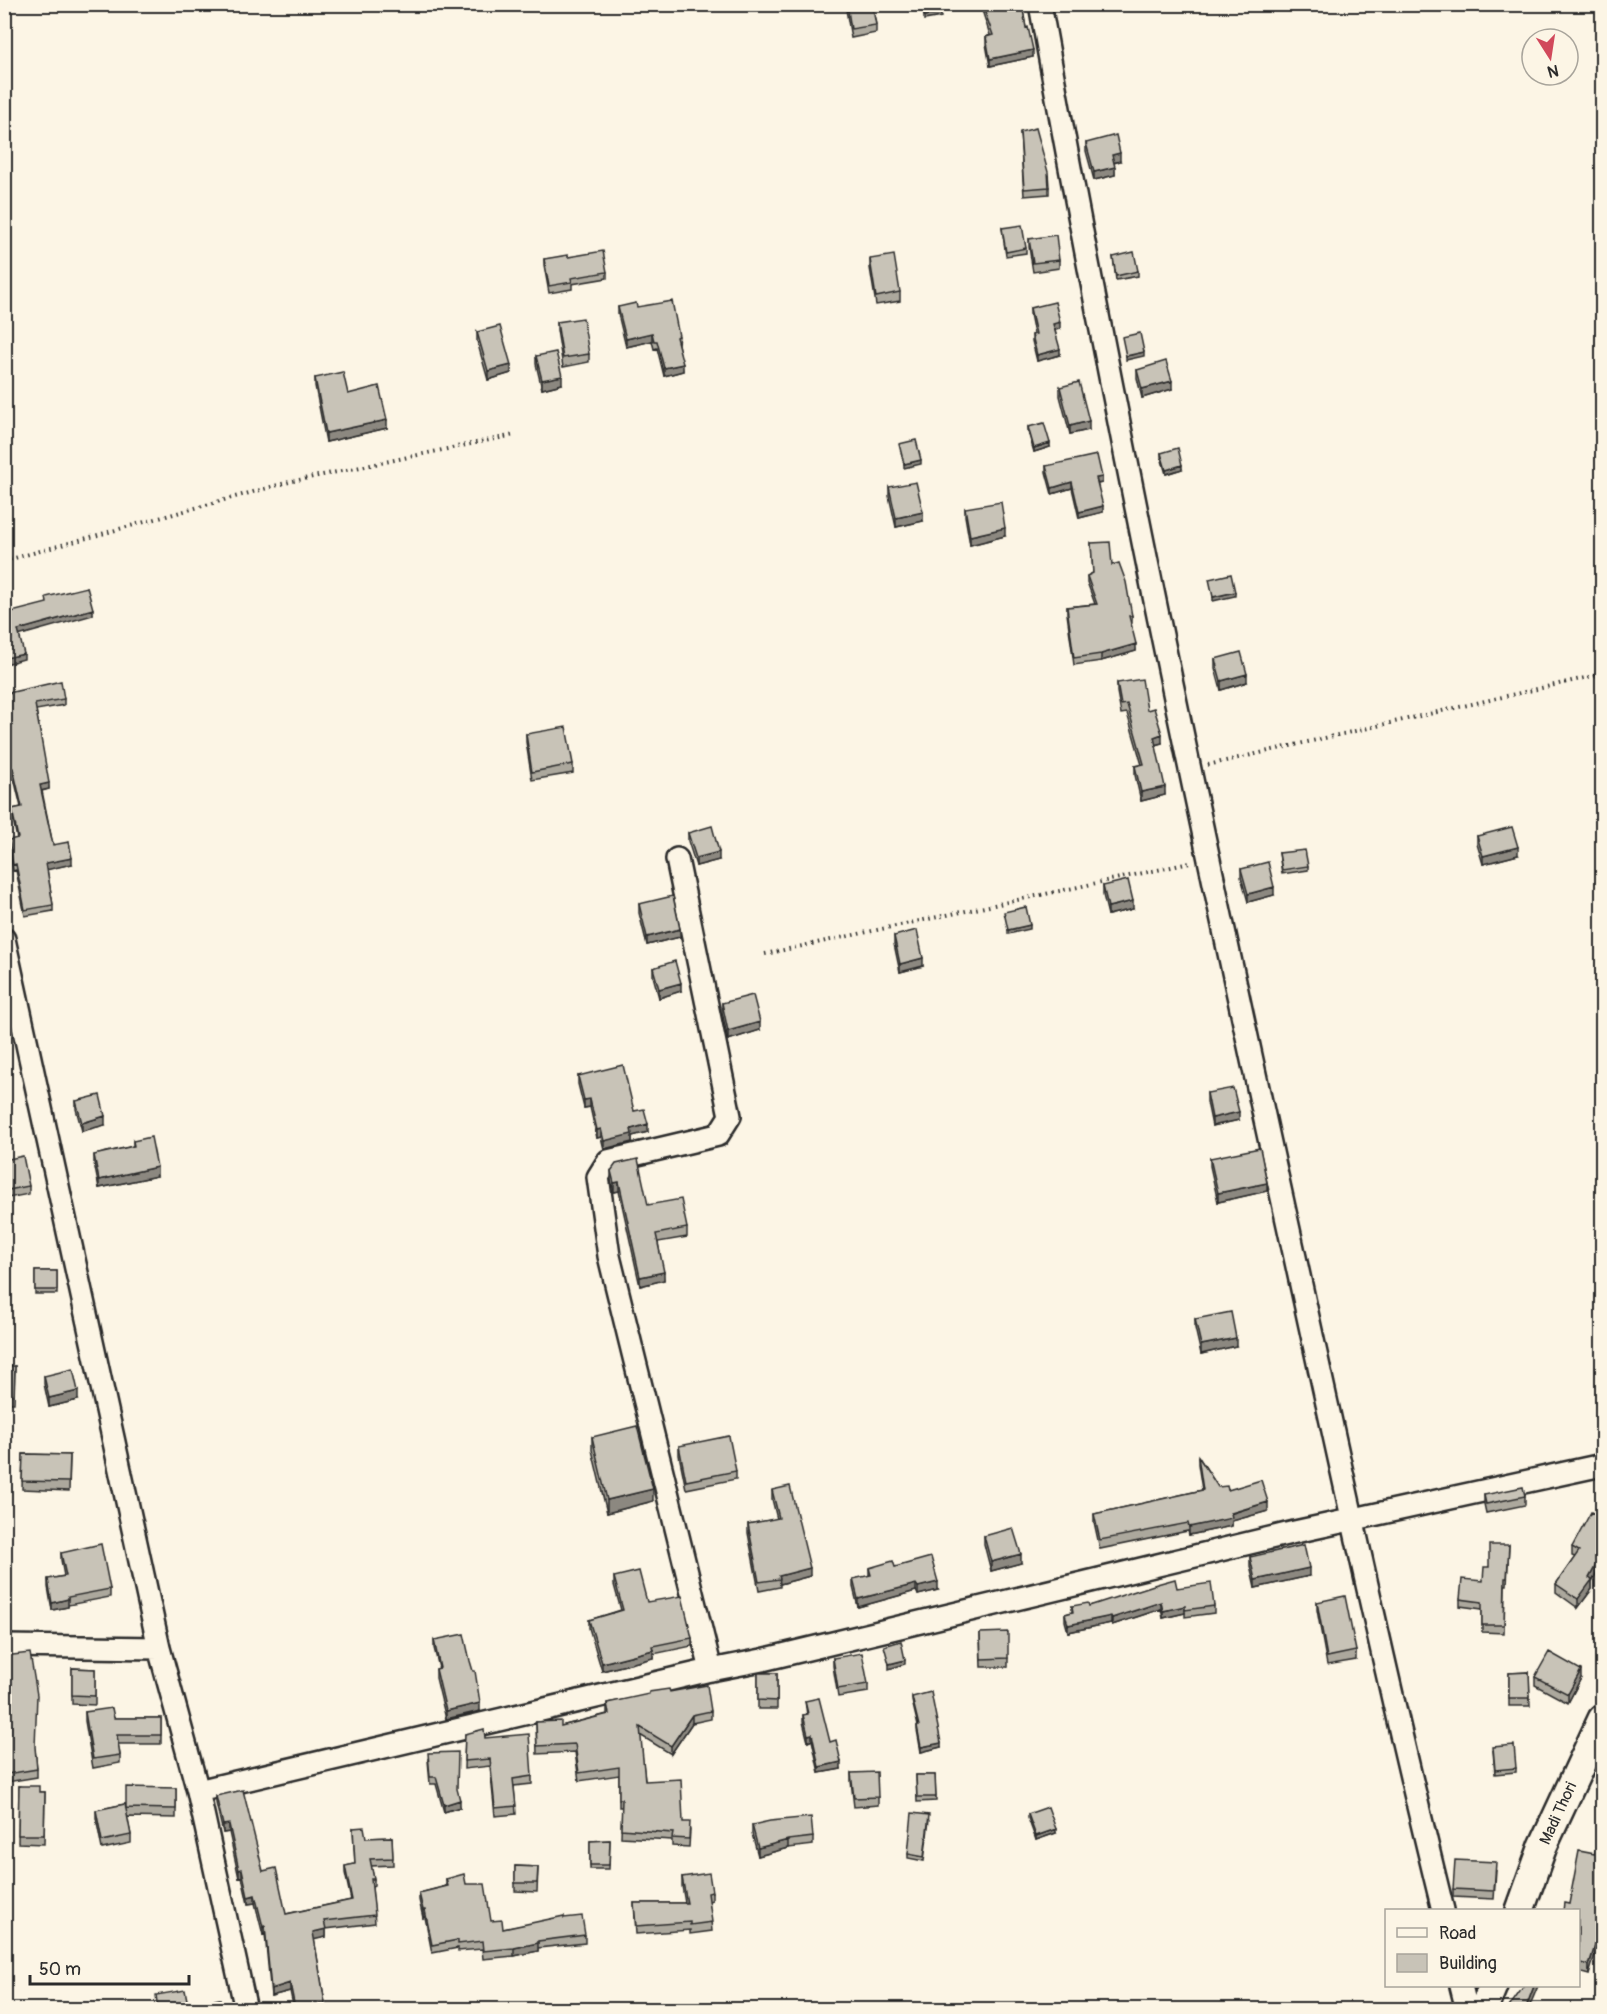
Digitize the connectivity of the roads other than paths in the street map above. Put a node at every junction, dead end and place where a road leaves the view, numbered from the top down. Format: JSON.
{"nodes":[{"id":1,"x":1040,"y":4,"type":"edge"},
{"id":2,"x":677,"y":859,"type":"dead end"},
{"id":3,"x":4,"y":939,"type":"edge"},
{"id":4,"x":1602,"y":1465,"type":"edge"},
{"id":5,"x":1352,"y":1519,"type":"junction"},
{"id":6,"x":4,"y":1646,"type":"edge"},
{"id":7,"x":159,"y":1648,"type":"junction"},
{"id":8,"x":711,"y":1670,"type":"junction"},
{"id":9,"x":1602,"y":1719,"type":"edge"},
{"id":10,"x":198,"y":1791,"type":"junction"},
{"id":11,"x":1443,"y":1909,"type":"edge"},
{"id":12,"x":1521,"y":1909,"type":"edge"},
{"id":13,"x":1461,"y":1987,"type":"edge"},
{"id":14,"x":1492,"y":1987,"type":"edge"},
{"id":15,"x":246,"y":2010,"type":"edge"},
{"id":16,"x":1467,"y":2010,"type":"edge"},
{"id":17,"x":1483,"y":2010,"type":"edge"}],
"edges":[{"from":1,"to":5,"type":"street"},
{"from":2,"to":8,"type":"street"},
{"from":3,"to":7,"type":"street"},
{"from":4,"to":5,"type":"street"},
{"from":5,"to":8,"type":"street"},
{"from":5,"to":11,"type":"street"},
{"from":6,"to":7,"type":"street"},
{"from":7,"to":10,"type":"street"},
{"from":8,"to":10,"type":"street"},
{"from":9,"to":12,"type":"main road","name":"Madi Thori"},
{"from":10,"to":15,"type":"street"},
{"from":13,"to":16,"type":"street"},
{"from":14,"to":17,"type":"main road"}]}
